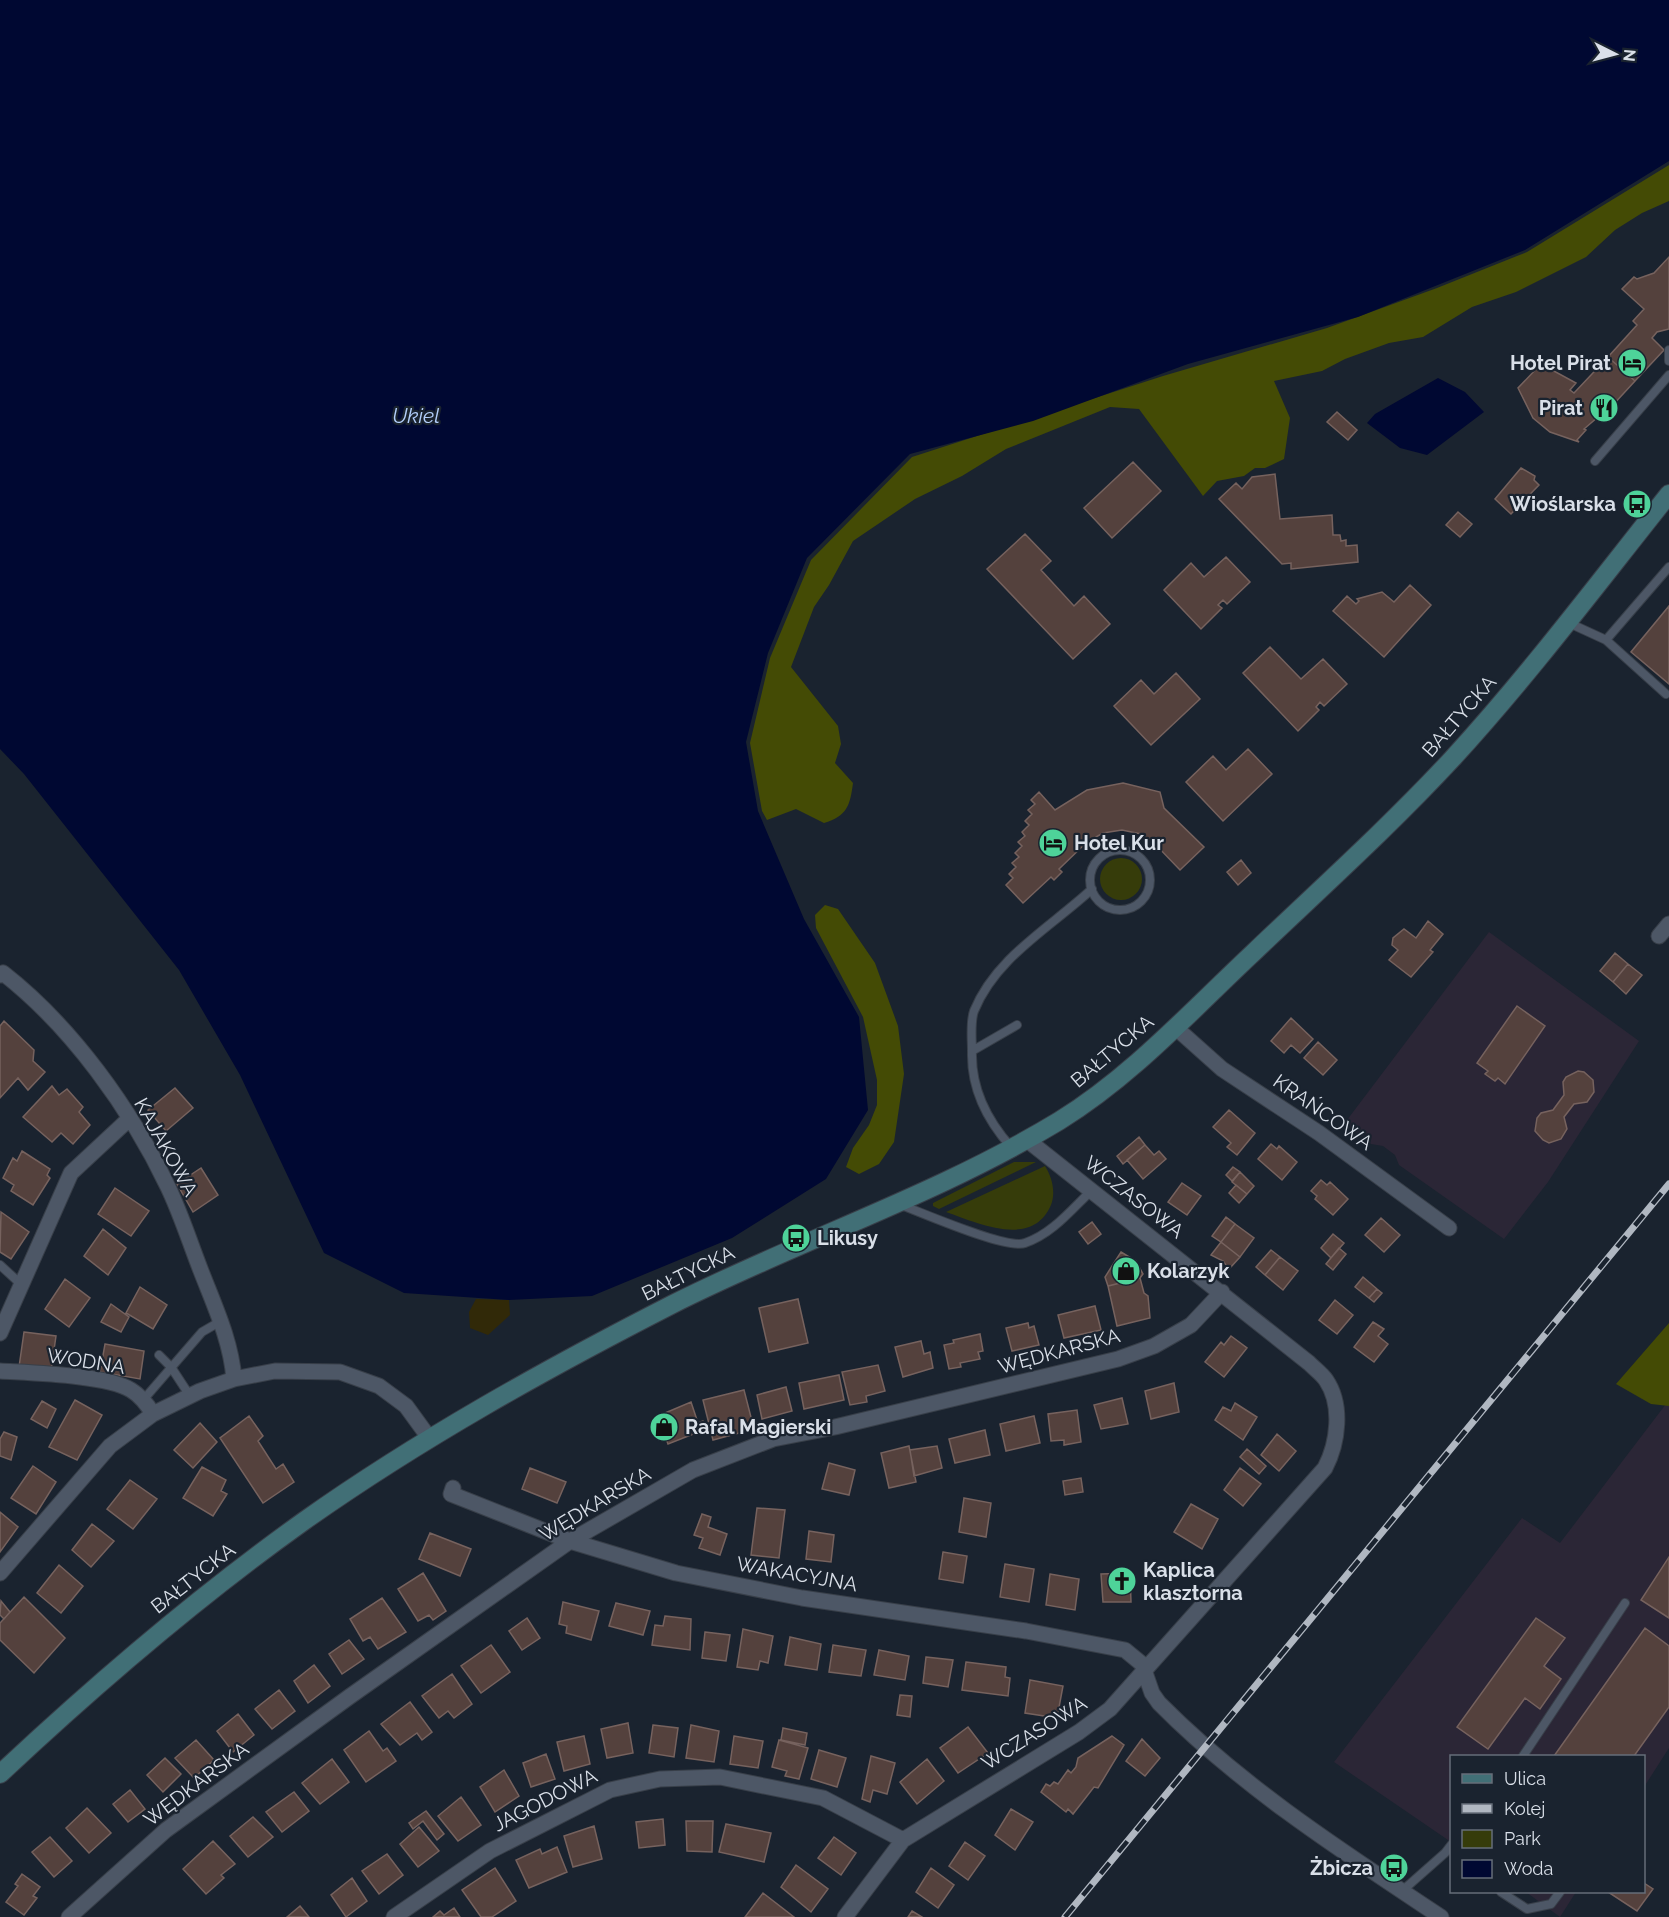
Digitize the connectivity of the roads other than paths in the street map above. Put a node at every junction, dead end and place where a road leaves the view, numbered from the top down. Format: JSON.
{"nodes":[{"id":1,"x":1669,"y":350,"type":"edge"},
{"id":2,"x":1669,"y":362,"type":"edge"},
{"id":3,"x":1669,"y":375,"type":"edge"},
{"id":4,"x":1595,"y":461,"type":"dead end"},
{"id":5,"x":1669,"y":494,"type":"edge"},
{"id":6,"x":1669,"y":567,"type":"edge"},
{"id":7,"x":1567,"y":622,"type":"junction"},
{"id":8,"x":1606,"y":640,"type":"junction"},
{"id":9,"x":1666,"y":694,"type":"dead end"},
{"id":10,"x":1092,"y":889,"type":"junction"},
{"id":11,"x":1669,"y":924,"type":"edge"},
{"id":12,"x":1659,"y":936,"type":"dead end"},
{"id":13,"x":1,"y":973,"type":"edge"},
{"id":14,"x":1017,"y":1025,"type":"dead end"},
{"id":15,"x":1175,"y":1027,"type":"junction"},
{"id":16,"x":972,"y":1051,"type":"junction"},
{"id":17,"x":129,"y":1119,"type":"junction"},
{"id":18,"x":1018,"y":1143,"type":"junction"},
{"id":19,"x":1091,"y":1191,"type":"junction"},
{"id":20,"x":897,"y":1203,"type":"junction"},
{"id":21,"x":1449,"y":1228,"type":"dead end"},
{"id":22,"x":0,"y":1265,"type":"edge"},
{"id":23,"x":23,"y":1286,"type":"junction"},
{"id":24,"x":1222,"y":1292,"type":"junction"},
{"id":25,"x":221,"y":1321,"type":"junction"},
{"id":26,"x":0,"y":1333,"type":"edge"},
{"id":27,"x":159,"y":1355,"type":"dead end"},
{"id":28,"x":171,"y":1367,"type":"junction"},
{"id":29,"x":0,"y":1371,"type":"edge"},
{"id":30,"x":234,"y":1379,"type":"junction"},
{"id":31,"x":190,"y":1396,"type":"junction"},
{"id":32,"x":144,"y":1399,"type":"junction"},
{"id":33,"x":153,"y":1414,"type":"junction"},
{"id":34,"x":430,"y":1439,"type":"junction"},
{"id":35,"x":453,"y":1488,"type":"dead end"},
{"id":36,"x":570,"y":1540,"type":"junction"},
{"id":37,"x":0,"y":1573,"type":"edge"},
{"id":38,"x":1625,"y":1603,"type":"dead end"},
{"id":39,"x":1144,"y":1669,"type":"junction"},
{"id":40,"x":1524,"y":1755,"type":"edge"},
{"id":41,"x":0,"y":1774,"type":"edge"},
{"id":42,"x":903,"y":1840,"type":"junction"},
{"id":43,"x":1448,"y":1855,"type":"edge"},
{"id":44,"x":1402,"y":1891,"type":"junction"},
{"id":45,"x":1503,"y":1893,"type":"edge"},
{"id":46,"x":1559,"y":1893,"type":"edge"},
{"id":47,"x":69,"y":1917,"type":"edge"},
{"id":48,"x":394,"y":1917,"type":"edge"},
{"id":49,"x":845,"y":1917,"type":"edge"},
{"id":50,"x":1441,"y":1917,"type":"edge"}],
"edges":[{"from":1,"to":2,"type":"lane"},
{"from":3,"to":4,"type":"lane"},
{"from":5,"to":7,"type":"main road","name":"BAŁTYCKA"},
{"from":6,"to":8,"type":"lane"},
{"from":7,"to":8,"type":"lane"},
{"from":7,"to":15,"type":"main road","name":"BAŁTYCKA"},
{"from":8,"to":9,"type":"lane"},
{"from":10,"to":10,"type":"lane"},
{"from":10,"to":16,"type":"lane"},
{"from":11,"to":12,"type":"street"},
{"from":13,"to":17,"type":"street","name":"KAJAKOWA"},
{"from":14,"to":16,"type":"lane"},
{"from":15,"to":18,"type":"main road","name":"BAŁTYCKA"},
{"from":15,"to":21,"type":"street","name":"KRAŃCOWA"},
{"from":16,"to":18,"type":"lane"},
{"from":17,"to":23,"type":"street"},
{"from":17,"to":25,"type":"street","name":"KAJAKOWA"},
{"from":18,"to":19,"type":"street","name":"WCZASOWA"},
{"from":18,"to":20,"type":"main road","name":"BAŁTYCKA"},
{"from":19,"to":20,"type":"lane"},
{"from":19,"to":24,"type":"street","name":"WCZASOWA"},
{"from":20,"to":34,"type":"main road","name":"BAŁTYCKA"},
{"from":22,"to":23,"type":"lane"},
{"from":23,"to":26,"type":"street"},
{"from":24,"to":36,"type":"street","name":"WĘDKARSKA"},
{"from":24,"to":39,"type":"street","name":"WCZASOWA"},
{"from":25,"to":28,"type":"lane"},
{"from":25,"to":30,"type":"street","name":"KAJAKOWA"},
{"from":27,"to":28,"type":"lane"},
{"from":28,"to":31,"type":"lane"},
{"from":28,"to":32,"type":"lane"},
{"from":29,"to":32,"type":"street","name":"WODNA"},
{"from":30,"to":31,"type":"street"},
{"from":30,"to":34,"type":"street"},
{"from":31,"to":33,"type":"street"},
{"from":32,"to":33,"type":"street","name":"WODNA"},
{"from":33,"to":37,"type":"street"},
{"from":34,"to":41,"type":"main road","name":"BAŁTYCKA"},
{"from":35,"to":36,"type":"street","name":"WAKACYJNA"},
{"from":36,"to":39,"type":"street","name":"WAKACYJNA"},
{"from":36,"to":47,"type":"street","name":"WĘDKARSKA"},
{"from":38,"to":40,"type":"lane"},
{"from":39,"to":42,"type":"street","name":"WCZASOWA"},
{"from":39,"to":44,"type":"street"},
{"from":42,"to":48,"type":"street","name":"JAGODOWA"},
{"from":42,"to":49,"type":"street","name":"WCZASOWA"},
{"from":43,"to":44,"type":"lane"},
{"from":44,"to":50,"type":"street"},
{"from":45,"to":46,"type":"lane"}]}
